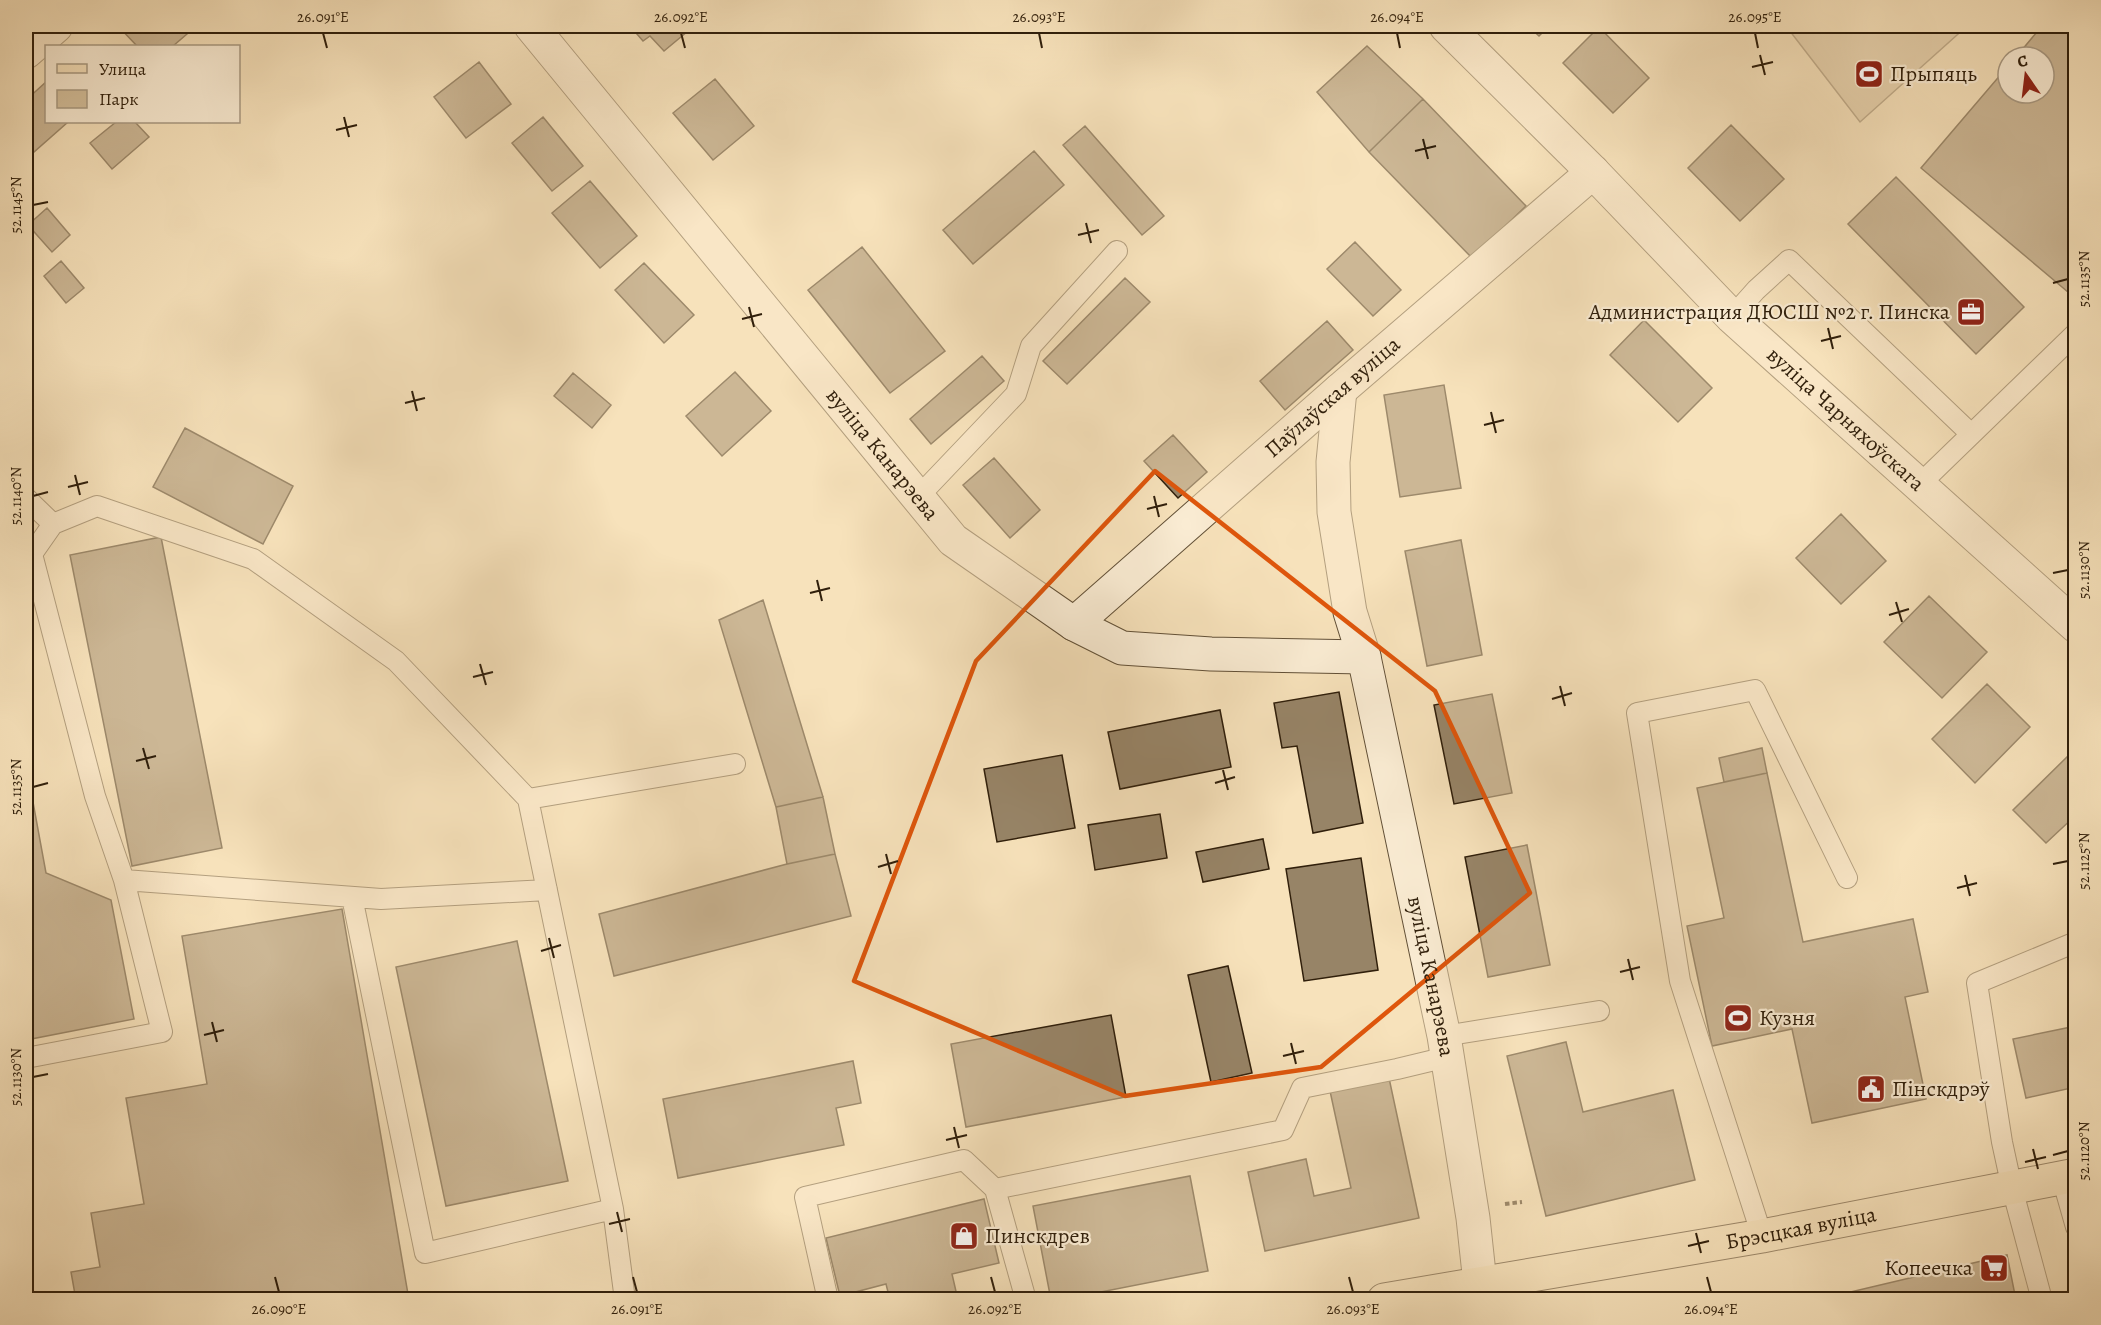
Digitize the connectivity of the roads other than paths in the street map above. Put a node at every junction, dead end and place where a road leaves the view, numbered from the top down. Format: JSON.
{"nodes":[{"id":1,"x":56,"y":26,"type":"edge"},
{"id":2,"x":531,"y":26,"type":"edge"},
{"id":3,"x":1446,"y":26,"type":"edge"},
{"id":4,"x":26,"y":52,"type":"edge"},
{"id":5,"x":1593,"y":172,"type":"junction"},
{"id":6,"x":1117,"y":251,"type":"dead end"},
{"id":7,"x":1732,"y":316,"type":"junction"},
{"id":8,"x":2076,"y":333,"type":"edge"},
{"id":9,"x":1340,"y":390,"type":"junction"},
{"id":10,"x":1971,"y":434,"type":"junction"},
{"id":11,"x":1919,"y":485,"type":"junction"},
{"id":12,"x":918,"y":497,"type":"junction"},
{"id":13,"x":26,"y":498,"type":"edge"},
{"id":14,"x":53,"y":524,"type":"junction"},
{"id":15,"x":1074,"y":624,"type":"junction"},
{"id":16,"x":2076,"y":626,"type":"edge"},
{"id":17,"x":1364,"y":657,"type":"junction"},
{"id":18,"x":735,"y":764,"type":"dead end"},
{"id":19,"x":528,"y":799,"type":"junction"},
{"id":20,"x":1847,"y":878,"type":"dead end"},
{"id":21,"x":124,"y":880,"type":"junction"},
{"id":22,"x":547,"y":890,"type":"junction"},
{"id":23,"x":352,"y":897,"type":"junction"},
{"id":24,"x":2076,"y":942,"type":"edge"},
{"id":25,"x":1599,"y":1011,"type":"dead end"},
{"id":26,"x":1446,"y":1047,"type":"junction"},
{"id":27,"x":26,"y":1058,"type":"edge"},
{"id":28,"x":2069,"y":1177,"type":"edge"},
{"id":29,"x":2012,"y":1188,"type":"junction"},
{"id":30,"x":995,"y":1189,"type":"junction"},
{"id":31,"x":613,"y":1209,"type":"junction"},
{"id":32,"x":2076,"y":1227,"type":"edge"},
{"id":33,"x":1762,"y":1236,"type":"junction"},
{"id":34,"x":1479,"y":1291,"type":"edge"},
{"id":35,"x":625,"y":1299,"type":"edge"},
{"id":36,"x":828,"y":1299,"type":"edge"},
{"id":37,"x":1026,"y":1299,"type":"edge"},
{"id":38,"x":1384,"y":1299,"type":"edge"},
{"id":39,"x":2042,"y":1299,"type":"edge"}],
"edges":[{"from":1,"to":4,"type":"street"},
{"from":2,"to":12,"type":"street","name":"вуліца Канарэева"},
{"from":3,"to":5,"type":"street","name":"вуліца Чарняхоўскага"},
{"from":5,"to":7,"type":"street","name":"вуліца Чарняхоўскага"},
{"from":5,"to":9,"type":"street","name":"Паўлаўская вуліца"},
{"from":6,"to":12,"type":"lane"},
{"from":7,"to":10,"type":"lane"},
{"from":7,"to":11,"type":"street","name":"вуліца Чарняхоўскага"},
{"from":8,"to":10,"type":"lane"},
{"from":9,"to":15,"type":"street","name":"Паўлаўская вуліца"},
{"from":9,"to":17,"type":"street","name":"вуліца Канарэева"},
{"from":10,"to":11,"type":"lane"},
{"from":11,"to":16,"type":"street","name":"вуліца Чарняхоўскага"},
{"from":12,"to":15,"type":"street","name":"вуліца Канарэева"},
{"from":13,"to":14,"type":"lane"},
{"from":14,"to":19,"type":"lane"},
{"from":14,"to":21,"type":"lane"},
{"from":15,"to":17,"type":"street","name":"вуліца Канарэева"},
{"from":17,"to":26,"type":"street","name":"вуліца Канарэева"},
{"from":18,"to":19,"type":"lane"},
{"from":19,"to":22,"type":"lane"},
{"from":20,"to":33,"type":"lane"},
{"from":21,"to":23,"type":"lane"},
{"from":21,"to":27,"type":"lane"},
{"from":22,"to":23,"type":"lane"},
{"from":22,"to":31,"type":"lane"},
{"from":23,"to":31,"type":"lane"},
{"from":24,"to":29,"type":"lane"},
{"from":25,"to":26,"type":"lane"},
{"from":26,"to":30,"type":"lane"},
{"from":26,"to":34,"type":"street","name":"вуліца Канарэева"},
{"from":28,"to":29,"type":"main road","name":"Брэсцкая вуліца"},
{"from":28,"to":32,"type":"lane"},
{"from":29,"to":33,"type":"main road","name":"Брэсцкая вуліца"},
{"from":29,"to":39,"type":"lane"},
{"from":30,"to":36,"type":"lane"},
{"from":30,"to":37,"type":"lane"},
{"from":31,"to":35,"type":"lane"},
{"from":33,"to":34,"type":"main road","name":"Брэсцкая вуліца"},
{"from":34,"to":38,"type":"main road","name":"Брэсцкая вуліца"}]}
